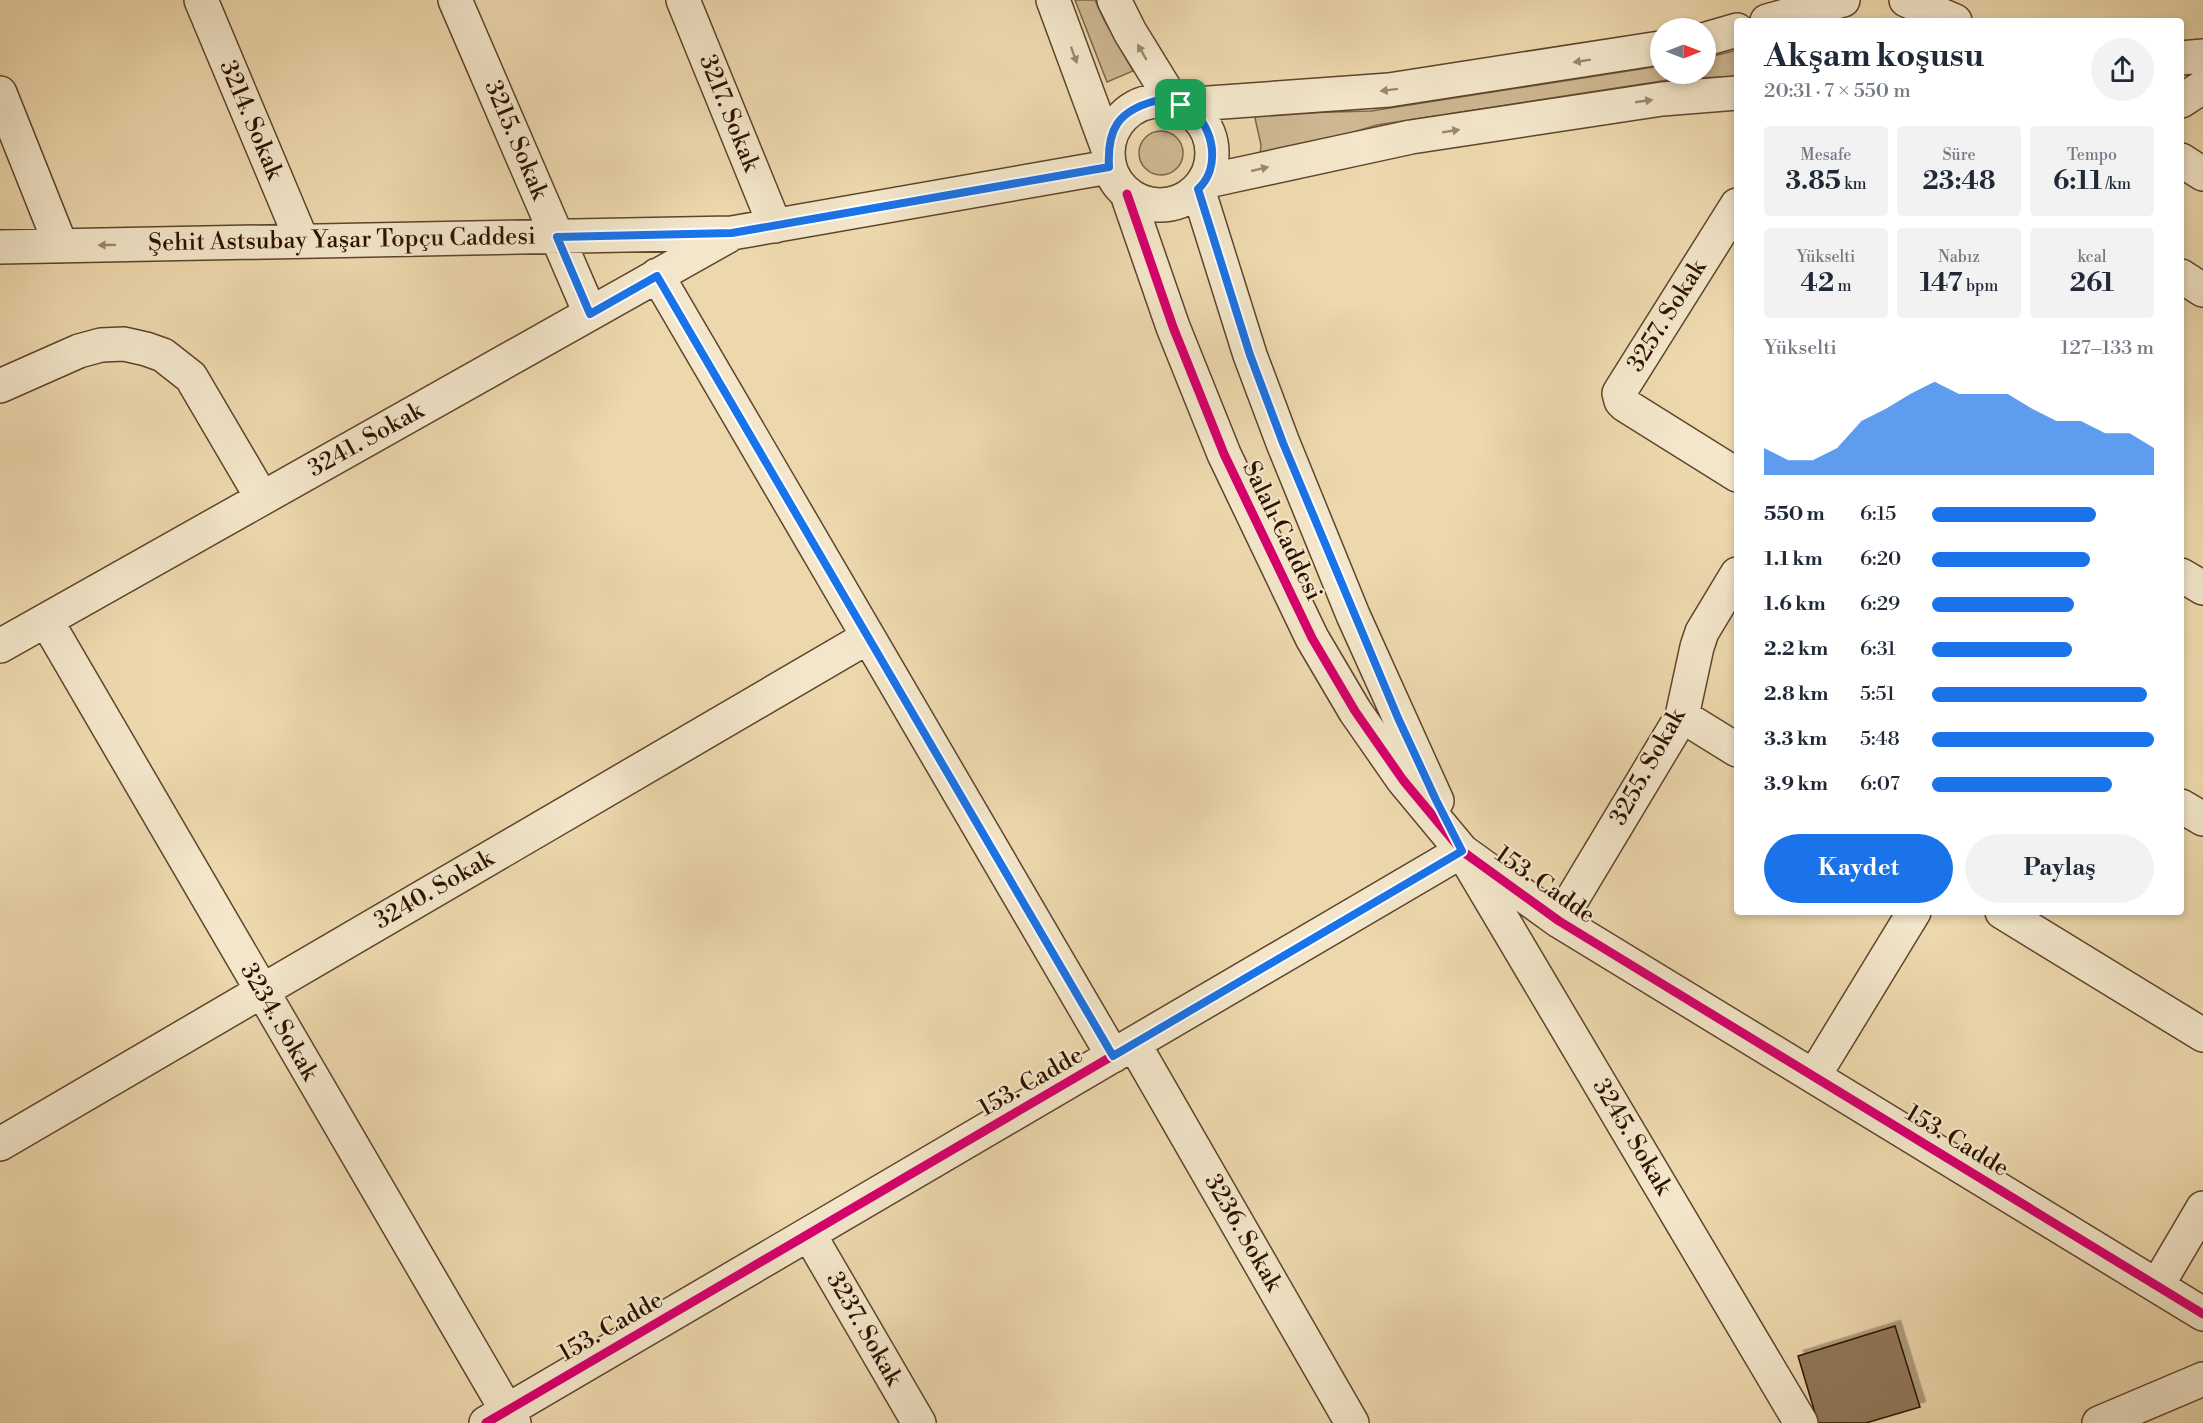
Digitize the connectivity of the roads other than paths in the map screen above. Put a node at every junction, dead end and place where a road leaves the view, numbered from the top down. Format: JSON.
{"nodes":[{"id":1,"x":201,"y":0,"type":"edge"},
{"id":2,"x":455,"y":0,"type":"edge"},
{"id":3,"x":683,"y":0,"type":"edge"},
{"id":4,"x":1053,"y":0,"type":"edge"},
{"id":5,"x":1114,"y":0,"type":"edge"},
{"id":6,"x":1843,"y":0,"type":"edge"},
{"id":7,"x":1906,"y":0,"type":"edge"},
{"id":8,"x":1788,"y":14,"type":"edge"},
{"id":9,"x":1948,"y":18,"type":"edge"},
{"id":10,"x":1734,"y":31,"type":"edge"},
{"id":11,"x":1716,"y":36,"type":"edge"},
{"id":12,"x":1650,"y":50,"type":"edge"},
{"id":13,"x":2203,"y":56,"type":"edge"},
{"id":14,"x":2184,"y":58,"type":"edge"},
{"id":15,"x":2203,"y":87,"type":"edge"},
{"id":16,"x":0,"y":93,"type":"edge"},
{"id":17,"x":1734,"y":93,"type":"edge"},
{"id":18,"x":2184,"y":99,"type":"edge"},
{"id":19,"x":1177,"y":104,"type":"junction"},
{"id":20,"x":1109,"y":158,"type":"junction"},
{"id":21,"x":2184,"y":162,"type":"edge"},
{"id":22,"x":2203,"y":174,"type":"edge"},
{"id":23,"x":1201,"y":185,"type":"junction"},
{"id":24,"x":1127,"y":194,"type":"junction"},
{"id":25,"x":775,"y":226,"type":"junction"},
{"id":26,"x":1731,"y":226,"type":"edge"},
{"id":27,"x":732,"y":233,"type":"junction"},
{"id":28,"x":557,"y":237,"type":"junction"},
{"id":29,"x":302,"y":241,"type":"junction"},
{"id":30,"x":61,"y":246,"type":"junction"},
{"id":31,"x":0,"y":247,"type":"edge"},
{"id":32,"x":657,"y":276,"type":"junction"},
{"id":33,"x":2184,"y":278,"type":"edge"},
{"id":34,"x":2203,"y":290,"type":"edge"},
{"id":35,"x":590,"y":314,"type":"junction"},
{"id":36,"x":0,"y":386,"type":"edge"},
{"id":37,"x":1734,"y":473,"type":"edge"},
{"id":38,"x":262,"y":498,"type":"junction"},
{"id":39,"x":2184,"y":576,"type":"edge"},
{"id":40,"x":1734,"y":579,"type":"edge"},
{"id":41,"x":2203,"y":588,"type":"edge"},
{"id":42,"x":46,"y":620,"type":"junction"},
{"id":43,"x":868,"y":636,"type":"junction"},
{"id":44,"x":0,"y":646,"type":"edge"},
{"id":45,"x":1682,"y":716,"type":"junction"},
{"id":46,"x":1734,"y":748,"type":"edge"},
{"id":47,"x":2184,"y":808,"type":"edge"},
{"id":48,"x":2203,"y":819,"type":"edge"},
{"id":49,"x":1462,"y":851,"type":"junction"},
{"id":50,"x":1912,"y":915,"type":"edge"},
{"id":51,"x":2007,"y":915,"type":"edge"},
{"id":52,"x":1559,"y":921,"type":"junction"},
{"id":53,"x":261,"y":991,"type":"junction"},
{"id":54,"x":2203,"y":1035,"type":"edge"},
{"id":55,"x":1124,"y":1050,"type":"junction"},
{"id":56,"x":1814,"y":1076,"type":"junction"},
{"id":57,"x":0,"y":1144,"type":"edge"},
{"id":58,"x":2203,"y":1208,"type":"edge"},
{"id":59,"x":810,"y":1234,"type":"junction"},
{"id":60,"x":2157,"y":1286,"type":"junction"},
{"id":61,"x":2203,"y":1314,"type":"edge"},
{"id":62,"x":2203,"y":1379,"type":"edge"},
{"id":63,"x":503,"y":1419,"type":"edge"},
{"id":64,"x":919,"y":1423,"type":"edge"},
{"id":65,"x":1352,"y":1423,"type":"edge"},
{"id":66,"x":1802,"y":1423,"type":"edge"},
{"id":67,"x":2099,"y":1423,"type":"edge"}],
"edges":[{"from":1,"to":29,"type":"street","name":"3214. Sokak"},
{"from":2,"to":28,"type":"street","name":"3215. Sokak"},
{"from":3,"to":25,"type":"street","name":"3217. Sokak"},
{"from":4,"to":20,"type":"street","one_way":true},
{"from":19,"to":5,"type":"street","one_way":true},
{"from":6,"to":8,"type":"street"},
{"from":7,"to":9,"type":"street"},
{"from":10,"to":11,"type":"street"},
{"from":12,"to":19,"type":"street","one_way":true},
{"from":13,"to":14,"type":"street"},
{"from":15,"to":18,"type":"street"},
{"from":16,"to":30,"type":"street"},
{"from":23,"to":17,"type":"street","one_way":true},
{"from":19,"to":20,"type":"street"},
{"from":19,"to":23,"type":"street"},
{"from":20,"to":24,"type":"street"},
{"from":20,"to":25,"type":"street","name":"Şehit Astsubay Yaşar Topçu Caddesi"},
{"from":21,"to":22,"type":"street"},
{"from":23,"to":24,"type":"street"},
{"from":23,"to":49,"type":"street","name":"Salalı Caddesi"},
{"from":24,"to":49,"type":"street","name":"Salalı Caddesi"},
{"from":25,"to":27,"type":"street","name":"Şehit Astsubay Yaşar Topçu Caddesi"},
{"from":26,"to":37,"type":"street","name":"3257. Sokak"},
{"from":27,"to":28,"type":"street","name":"Şehit Astsubay Yaşar Topçu Caddesi"},
{"from":27,"to":32,"type":"street","name":"3241. Sokak"},
{"from":28,"to":29,"type":"street","name":"Şehit Astsubay Yaşar Topçu Caddesi"},
{"from":28,"to":35,"type":"street","name":"3215. Sokak"},
{"from":29,"to":30,"type":"street","name":"Şehit Astsubay Yaşar Topçu Caddesi","one_way":true},
{"from":30,"to":31,"type":"street","name":"Şehit Astsubay Yaşar Topçu Caddesi"},
{"from":32,"to":35,"type":"street","name":"3241. Sokak"},
{"from":32,"to":43,"type":"street","name":"3236. Sokak"},
{"from":33,"to":34,"type":"street"},
{"from":35,"to":38,"type":"street","name":"3241. Sokak"},
{"from":36,"to":38,"type":"street"},
{"from":38,"to":42,"type":"street","name":"3241. Sokak"},
{"from":39,"to":41,"type":"street"},
{"from":40,"to":45,"type":"street","name":"3255. Sokak"},
{"from":42,"to":44,"type":"street","name":"3241. Sokak"},
{"from":42,"to":53,"type":"street","name":"3234. Sokak"},
{"from":43,"to":53,"type":"street","name":"3240. Sokak"},
{"from":43,"to":55,"type":"street","name":"3236. Sokak"},
{"from":45,"to":46,"type":"street"},
{"from":45,"to":52,"type":"street","name":"3255. Sokak"},
{"from":47,"to":48,"type":"street"},
{"from":49,"to":52,"type":"street","name":"153. Cadde"},
{"from":49,"to":55,"type":"street","name":"153. Cadde"},
{"from":49,"to":66,"type":"street","name":"3245. Sokak"},
{"from":50,"to":56,"type":"street"},
{"from":51,"to":54,"type":"street"},
{"from":52,"to":56,"type":"street","name":"153. Cadde"},
{"from":53,"to":57,"type":"street","name":"3240. Sokak"},
{"from":53,"to":63,"type":"street","name":"3234. Sokak"},
{"from":55,"to":59,"type":"street","name":"153. Cadde"},
{"from":55,"to":65,"type":"street","name":"3236. Sokak"},
{"from":56,"to":60,"type":"street","name":"153. Cadde"},
{"from":58,"to":60,"type":"street"},
{"from":59,"to":63,"type":"street","name":"153. Cadde"},
{"from":59,"to":64,"type":"street","name":"3237. Sokak"},
{"from":60,"to":61,"type":"street","name":"153. Cadde"},
{"from":62,"to":67,"type":"street"}]}
